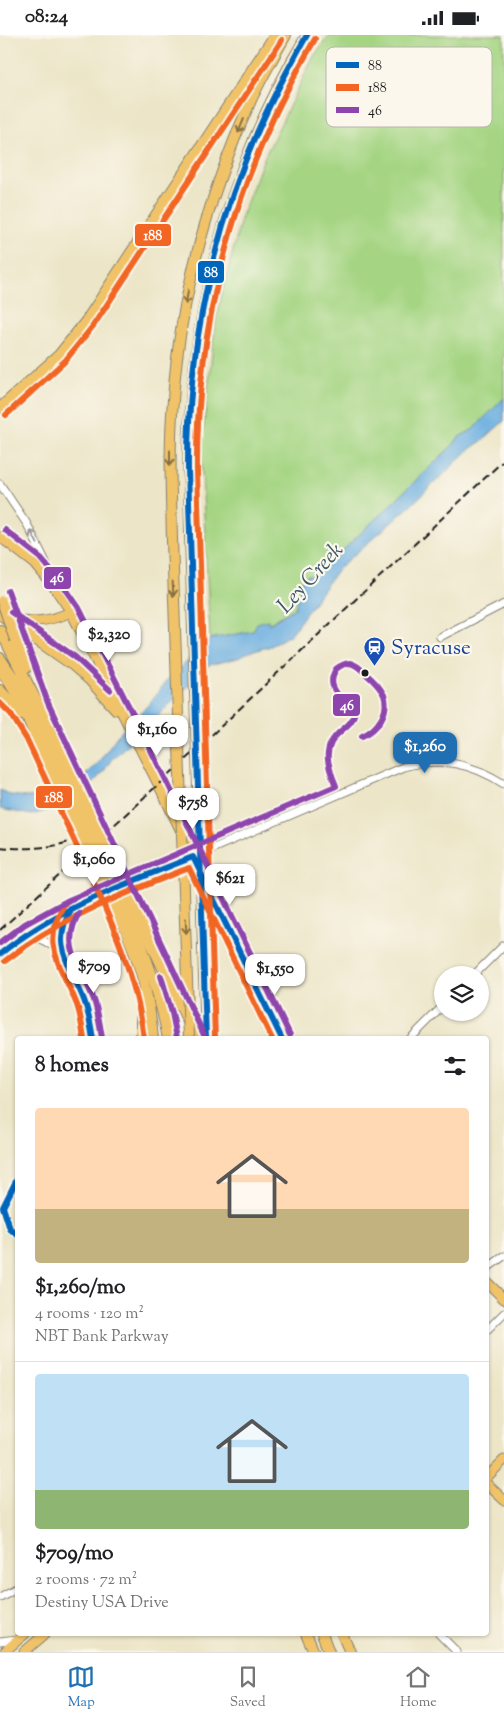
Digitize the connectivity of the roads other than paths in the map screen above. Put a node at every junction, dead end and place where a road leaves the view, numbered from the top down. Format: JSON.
{"nodes":[{"id":1,"x":275,"y":35,"type":"edge"},
{"id":2,"x":286,"y":35,"type":"edge"},
{"id":3,"x":307,"y":35,"type":"edge"},
{"id":4,"x":0,"y":408,"type":"edge"},
{"id":5,"x":0,"y":484,"type":"edge"},
{"id":6,"x":0,"y":537,"type":"edge"},
{"id":7,"x":1,"y":598,"type":"edge"},
{"id":8,"x":504,"y":604,"type":"edge"},
{"id":9,"x":71,"y":613,"type":"junction"},
{"id":10,"x":0,"y":614,"type":"edge"},
{"id":11,"x":0,"y":630,"type":"edge"},
{"id":12,"x":440,"y":637,"type":"dead end"},
{"id":13,"x":12,"y":643,"type":"junction"},
{"id":14,"x":0,"y":657,"type":"edge"},
{"id":15,"x":0,"y":670,"type":"edge"},
{"id":16,"x":0,"y":690,"type":"edge"},
{"id":17,"x":126,"y":722,"type":"junction"},
{"id":18,"x":43,"y":732,"type":"junction"},
{"id":19,"x":504,"y":785,"type":"edge"},
{"id":20,"x":193,"y":857,"type":"junction"},
{"id":21,"x":72,"y":907,"type":"junction"},
{"id":22,"x":46,"y":922,"type":"junction"},
{"id":23,"x":132,"y":923,"type":"junction"},
{"id":24,"x":10,"y":945,"type":"junction"},
{"id":25,"x":504,"y":945,"type":"edge"},
{"id":26,"x":0,"y":954,"type":"edge"},
{"id":27,"x":65,"y":957,"type":"junction"},
{"id":28,"x":138,"y":962,"type":"junction"},
{"id":29,"x":483,"y":966,"type":"edge"},
{"id":30,"x":434,"y":1015,"type":"edge"},
{"id":31,"x":93,"y":1036,"type":"edge"},
{"id":32,"x":141,"y":1036,"type":"edge"},
{"id":33,"x":153,"y":1036,"type":"edge"},
{"id":34,"x":168,"y":1036,"type":"edge"},
{"id":35,"x":189,"y":1036,"type":"edge"},
{"id":36,"x":194,"y":1036,"type":"edge"},
{"id":37,"x":206,"y":1036,"type":"edge"},
{"id":38,"x":281,"y":1036,"type":"edge"},
{"id":39,"x":413,"y":1036,"type":"edge"},
{"id":40,"x":504,"y":1256,"type":"edge"},
{"id":41,"x":489,"y":1267,"type":"edge"},
{"id":42,"x":489,"y":1284,"type":"edge"},
{"id":43,"x":504,"y":1299,"type":"edge"},
{"id":44,"x":504,"y":1313,"type":"edge"},
{"id":45,"x":489,"y":1328,"type":"edge"},
{"id":46,"x":504,"y":1460,"type":"edge"},
{"id":47,"x":489,"y":1475,"type":"edge"},
{"id":48,"x":489,"y":1486,"type":"edge"},
{"id":49,"x":504,"y":1500,"type":"edge"},
{"id":50,"x":15,"y":1589,"type":"edge"},
{"id":51,"x":0,"y":1597,"type":"edge"},
{"id":52,"x":22,"y":1636,"type":"edge"},
{"id":53,"x":43,"y":1636,"type":"edge"},
{"id":54,"x":307,"y":1636,"type":"edge"},
{"id":55,"x":323,"y":1636,"type":"edge"},
{"id":56,"x":343,"y":1636,"type":"edge"},
{"id":57,"x":441,"y":1636,"type":"edge"},
{"id":58,"x":17,"y":1640,"type":"junction"},
{"id":59,"x":0,"y":1642,"type":"edge"},
{"id":60,"x":4,"y":1652,"type":"edge"},
{"id":61,"x":24,"y":1652,"type":"edge"},
{"id":62,"x":314,"y":1652,"type":"edge"},
{"id":63,"x":329,"y":1652,"type":"edge"},
{"id":64,"x":350,"y":1652,"type":"edge"},
{"id":65,"x":457,"y":1652,"type":"edge"}],
"edges":[{"from":1,"to":4,"type":"highway"},
{"from":2,"to":35,"type":"highway","one_way":true,"bridge":true},
{"from":3,"to":37,"type":"highway","bridge":true},
{"from":9,"to":5,"type":"street","one_way":true},
{"from":6,"to":9,"type":"main road"},
{"from":7,"to":13,"type":"highway","bridge":true},
{"from":8,"to":12,"type":"street"},
{"from":9,"to":10,"type":"main road"},
{"from":9,"to":17,"type":"main road"},
{"from":10,"to":17,"type":"main road"},
{"from":11,"to":13,"type":"highway"},
{"from":13,"to":18,"type":"highway"},
{"from":14,"to":18,"type":"highway"},
{"from":15,"to":18,"type":"highway"},
{"from":16,"to":18,"type":"highway"},
{"from":17,"to":20,"type":"main road"},
{"from":18,"to":23,"type":"highway","bridge":true},
{"from":18,"to":23,"type":"highway","bridge":true},
{"from":19,"to":20,"type":"street"},
{"from":20,"to":21,"type":"street"},
{"from":20,"to":38,"type":"main road"},
{"from":21,"to":22,"type":"street"},
{"from":21,"to":27,"type":"street"},
{"from":22,"to":24,"type":"street"},
{"from":22,"to":27,"type":"street"},
{"from":23,"to":28,"type":"highway"},
{"from":23,"to":34,"type":"highway"},
{"from":23,"to":36,"type":"highway"},
{"from":24,"to":26,"type":"street"},
{"from":24,"to":27,"type":"street"},
{"from":25,"to":29,"type":"street"},
{"from":27,"to":31,"type":"street"},
{"from":28,"to":32,"type":"highway"},
{"from":28,"to":33,"type":"highway"},
{"from":30,"to":39,"type":"street"},
{"from":40,"to":41,"type":"street"},
{"from":42,"to":43,"type":"main road"},
{"from":44,"to":45,"type":"street"},
{"from":46,"to":47,"type":"main road"},
{"from":48,"to":49,"type":"main road"},
{"from":50,"to":51,"type":"street"},
{"from":52,"to":58,"type":"main road"},
{"from":53,"to":61,"type":"main road"},
{"from":54,"to":62,"type":"highway"},
{"from":55,"to":63,"type":"highway"},
{"from":56,"to":64,"type":"highway"},
{"from":57,"to":65,"type":"street"},
{"from":58,"to":59,"type":"street"},
{"from":58,"to":60,"type":"main road"}]}
